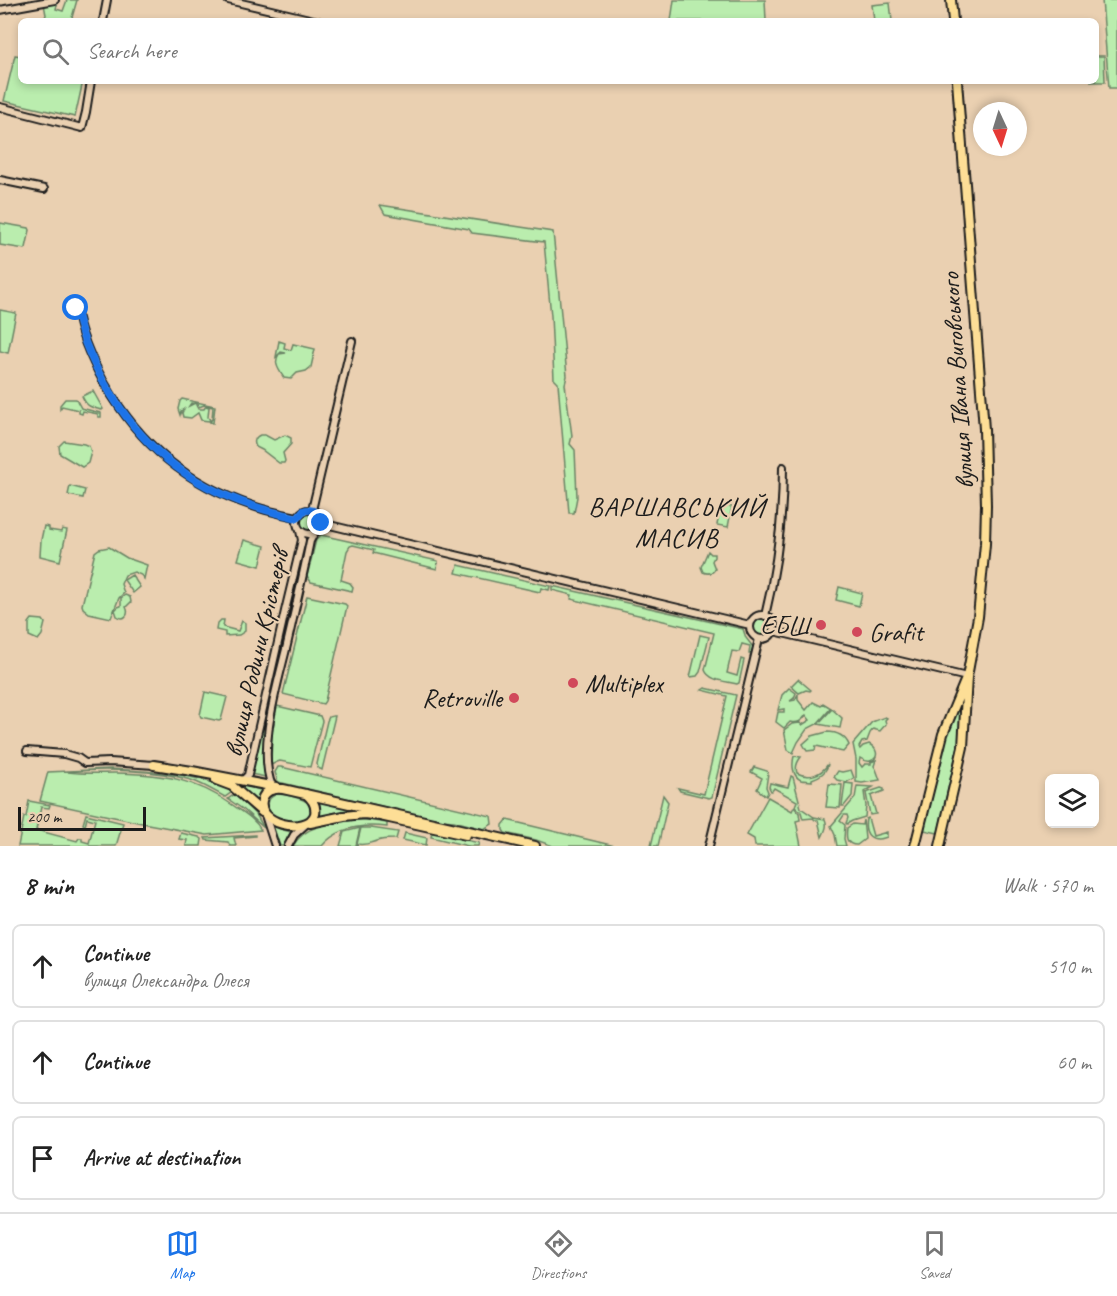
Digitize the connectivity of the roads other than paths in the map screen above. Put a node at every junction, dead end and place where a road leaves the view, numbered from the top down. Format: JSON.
{"nodes":[{"id":1,"x":55,"y":0,"type":"edge"},
{"id":2,"x":107,"y":0,"type":"edge"},
{"id":3,"x":228,"y":0,"type":"edge"},
{"id":4,"x":951,"y":0,"type":"edge"},
{"id":5,"x":0,"y":10,"type":"edge"},
{"id":6,"x":104,"y":18,"type":"edge"},
{"id":7,"x":305,"y":18,"type":"edge"},
{"id":8,"x":953,"y":18,"type":"edge"},
{"id":9,"x":91,"y":84,"type":"edge"},
{"id":10,"x":957,"y":84,"type":"edge"},
{"id":11,"x":0,"y":107,"type":"edge"},
{"id":12,"x":0,"y":180,"type":"edge"},
{"id":13,"x":44,"y":189,"type":"dead end"},
{"id":14,"x":76,"y":308,"type":"dead end"},
{"id":15,"x":352,"y":341,"type":"dead end"},
{"id":16,"x":783,"y":467,"type":"dead end"},
{"id":17,"x":312,"y":510,"type":"junction"},
{"id":18,"x":297,"y":518,"type":"junction"},
{"id":19,"x":321,"y":523,"type":"junction"},
{"id":20,"x":300,"y":531,"type":"junction"},
{"id":21,"x":315,"y":532,"type":"junction"},
{"id":22,"x":765,"y":616,"type":"junction"},
{"id":23,"x":750,"y":626,"type":"junction"},
{"id":24,"x":774,"y":631,"type":"junction"},
{"id":25,"x":759,"y":639,"type":"junction"},
{"id":26,"x":967,"y":677,"type":"junction"},
{"id":27,"x":27,"y":751,"type":"dead end"},
{"id":28,"x":154,"y":765,"type":"joint"},
{"id":29,"x":192,"y":771,"type":"junction"},
{"id":30,"x":242,"y":781,"type":"junction"},
{"id":31,"x":272,"y":786,"type":"junction"},
{"id":32,"x":283,"y":789,"type":"junction"},
{"id":33,"x":306,"y":794,"type":"junction"},
{"id":34,"x":264,"y":814,"type":"junction"},
{"id":35,"x":307,"y":824,"type":"junction"},
{"id":36,"x":275,"y":846,"type":"edge"},
{"id":37,"x":288,"y":846,"type":"edge"},
{"id":38,"x":513,"y":846,"type":"edge"},
{"id":39,"x":535,"y":846,"type":"edge"},
{"id":40,"x":710,"y":846,"type":"edge"},
{"id":41,"x":915,"y":846,"type":"edge"},
{"id":42,"x":940,"y":846,"type":"edge"}],
"edges":[{"from":1,"to":5,"type":"street"},
{"from":2,"to":6,"type":"street"},
{"from":3,"to":7,"type":"street"},
{"from":4,"to":8,"type":"main road"},
{"from":9,"to":11,"type":"street"},
{"from":10,"to":26,"type":"main road","name":"вулиця Івана Виговського"},
{"from":12,"to":13,"type":"street"},
{"from":14,"to":18,"type":"street"},
{"from":15,"to":17,"type":"street"},
{"from":16,"to":22,"type":"street"},
{"from":17,"to":18,"type":"street"},
{"from":17,"to":19,"type":"street"},
{"from":18,"to":20,"type":"street"},
{"from":19,"to":21,"type":"street"},
{"from":19,"to":23,"type":"street"},
{"from":20,"to":21,"type":"street"},
{"from":20,"to":30,"type":"street","name":"вулиця Родини Крістерів"},
{"from":21,"to":31,"type":"street","name":"вулиця Родини Крістерів"},
{"from":22,"to":23,"type":"street"},
{"from":22,"to":24,"type":"street"},
{"from":23,"to":25,"type":"street"},
{"from":24,"to":25,"type":"street"},
{"from":24,"to":26,"type":"street"},
{"from":25,"to":40,"type":"street"},
{"from":26,"to":41,"type":"main road","name":"вулиця Івана Виговського"},
{"from":26,"to":42,"type":"main road","name":"вулиця Івана Виговського"},
{"from":27,"to":28,"type":"street"},
{"from":28,"to":29,"type":"main road"},
{"from":29,"to":30,"type":"main road"},
{"from":29,"to":34,"type":"main road"},
{"from":30,"to":31,"type":"main road"},
{"from":31,"to":32,"type":"main road"},
{"from":32,"to":33,"type":"main road"},
{"from":32,"to":34,"type":"main road"},
{"from":33,"to":35,"type":"main road"},
{"from":33,"to":39,"type":"main road"},
{"from":34,"to":35,"type":"main road"},
{"from":34,"to":36,"type":"street"},
{"from":35,"to":37,"type":"street"},
{"from":35,"to":38,"type":"main road"}]}
